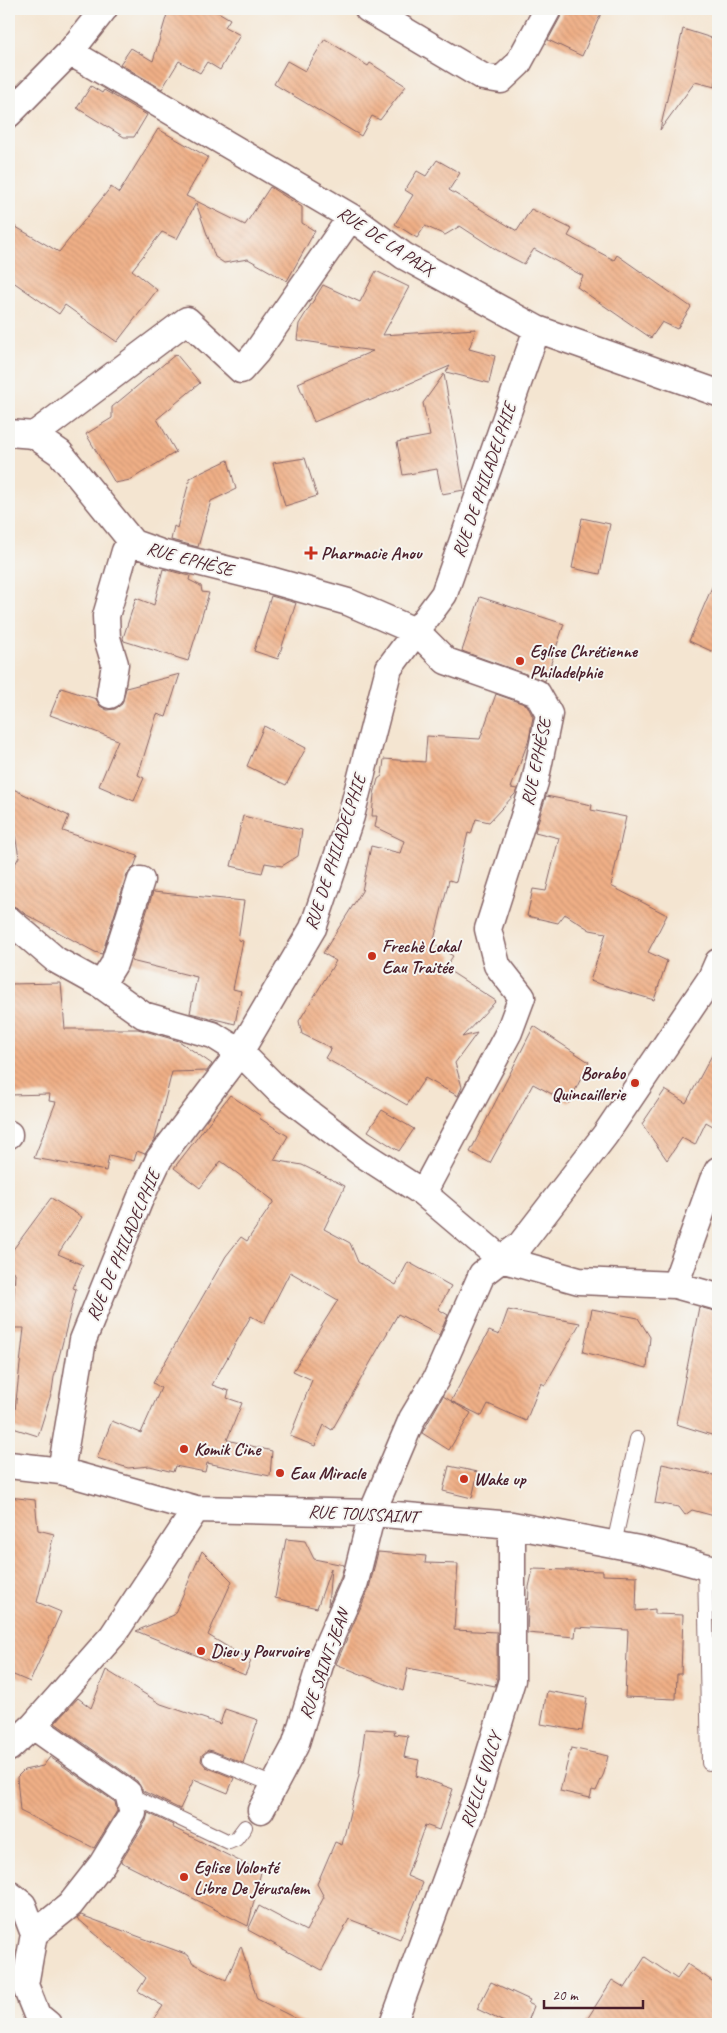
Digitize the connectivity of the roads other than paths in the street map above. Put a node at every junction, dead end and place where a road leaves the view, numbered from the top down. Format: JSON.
{"nodes":[{"id":1,"x":104,"y":9,"type":"edge"},
{"id":2,"x":368,"y":9,"type":"edge"},
{"id":3,"x":548,"y":9,"type":"edge"},
{"id":4,"x":70,"y":52,"type":"junction"},
{"id":5,"x":9,"y":114,"type":"edge"},
{"id":6,"x":351,"y":217,"type":"junction"},
{"id":7,"x":537,"y":329,"type":"junction"},
{"id":8,"x":718,"y":393,"type":"edge"},
{"id":9,"x":9,"y":432,"type":"edge"},
{"id":10,"x":34,"y":435,"type":"junction"},
{"id":11,"x":133,"y":542,"type":"junction"},
{"id":12,"x":417,"y":632,"type":"junction"},
{"id":13,"x":110,"y":695,"type":"dead end"},
{"id":14,"x":141,"y":880,"type":"dead end"},
{"id":15,"x":9,"y":920,"type":"edge"},
{"id":16,"x":718,"y":962,"type":"edge"},
{"id":17,"x":101,"y":985,"type":"junction"},
{"id":18,"x":240,"y":1052,"type":"junction"},
{"id":19,"x":718,"y":1170,"type":"edge"},
{"id":20,"x":423,"y":1193,"type":"junction"},
{"id":21,"x":500,"y":1259,"type":"junction"},
{"id":22,"x":675,"y":1285,"type":"junction"},
{"id":23,"x":718,"y":1297,"type":"edge"},
{"id":24,"x":637,"y":1439,"type":"dead end"},
{"id":25,"x":9,"y":1465,"type":"edge"},
{"id":26,"x":61,"y":1471,"type":"junction"},
{"id":27,"x":196,"y":1509,"type":"junction"},
{"id":28,"x":372,"y":1513,"type":"junction"},
{"id":29,"x":512,"y":1525,"type":"junction"},
{"id":30,"x":614,"y":1544,"type":"junction"},
{"id":31,"x":712,"y":1568,"type":"edge"},
{"id":32,"x":16,"y":1738,"type":"edge"},
{"id":33,"x":210,"y":1759,"type":"dead end"},
{"id":34,"x":709,"y":1763,"type":"dead end"},
{"id":35,"x":274,"y":1785,"type":"junction"},
{"id":36,"x":128,"y":1793,"type":"junction"},
{"id":37,"x":253,"y":1819,"type":"joint"},
{"id":38,"x":9,"y":1894,"type":"edge"},
{"id":39,"x":34,"y":1934,"type":"junction"},
{"id":40,"x":48,"y":2024,"type":"edge"},
{"id":41,"x":393,"y":2024,"type":"edge"}],
"edges":[{"from":1,"to":4,"type":"street"},
{"from":2,"to":3,"type":"street"},
{"from":4,"to":5,"type":"street"},
{"from":4,"to":6,"type":"street","name":"RUE DE LA PAIX"},
{"from":6,"to":7,"type":"street","name":"RUE DE LA PAIX"},
{"from":6,"to":10,"type":"street"},
{"from":7,"to":8,"type":"street","name":"RUE DE LA PAIX"},
{"from":7,"to":12,"type":"street","name":"RUE DE PHILADELPHIE"},
{"from":9,"to":10,"type":"street","name":"RUE EPHÈSE"},
{"from":10,"to":11,"type":"street","name":"RUE EPHÈSE"},
{"from":11,"to":12,"type":"street","name":"RUE EPHÈSE"},
{"from":11,"to":13,"type":"street"},
{"from":12,"to":18,"type":"street","name":"RUE DE PHILADELPHIE"},
{"from":12,"to":20,"type":"street","name":"RUE EPHÈSE"},
{"from":14,"to":17,"type":"street"},
{"from":15,"to":17,"type":"street"},
{"from":16,"to":21,"type":"street","name":"RUE SAINT-JEAN"},
{"from":17,"to":18,"type":"street"},
{"from":18,"to":20,"type":"street"},
{"from":18,"to":26,"type":"street","name":"RUE DE PHILADELPHIE"},
{"from":19,"to":22,"type":"street"},
{"from":20,"to":21,"type":"street"},
{"from":21,"to":22,"type":"street"},
{"from":21,"to":28,"type":"street","name":"RUE SAINT-JEAN"},
{"from":22,"to":23,"type":"street"},
{"from":24,"to":30,"type":"lane"},
{"from":25,"to":26,"type":"street","name":"RUE TOUSSAINT"},
{"from":26,"to":27,"type":"street","name":"RUE TOUSSAINT"},
{"from":27,"to":28,"type":"street","name":"RUE TOUSSAINT"},
{"from":27,"to":32,"type":"street"},
{"from":28,"to":29,"type":"street","name":"RUE TOUSSAINT"},
{"from":28,"to":35,"type":"street","name":"RUE SAINT-JEAN"},
{"from":29,"to":30,"type":"street","name":"RUE TOUSSAINT"},
{"from":29,"to":41,"type":"street","name":"RUELLE VOLCY"},
{"from":30,"to":31,"type":"street","name":"RUE TOUSSAINT"},
{"from":31,"to":34,"type":"lane"},
{"from":32,"to":36,"type":"street"},
{"from":33,"to":35,"type":"lane"},
{"from":35,"to":37,"type":"street","name":"RUE SAINT-JEAN"},
{"from":36,"to":37,"type":"lane"},
{"from":36,"to":39,"type":"street"},
{"from":38,"to":39,"type":"street"},
{"from":39,"to":40,"type":"street"}]}
